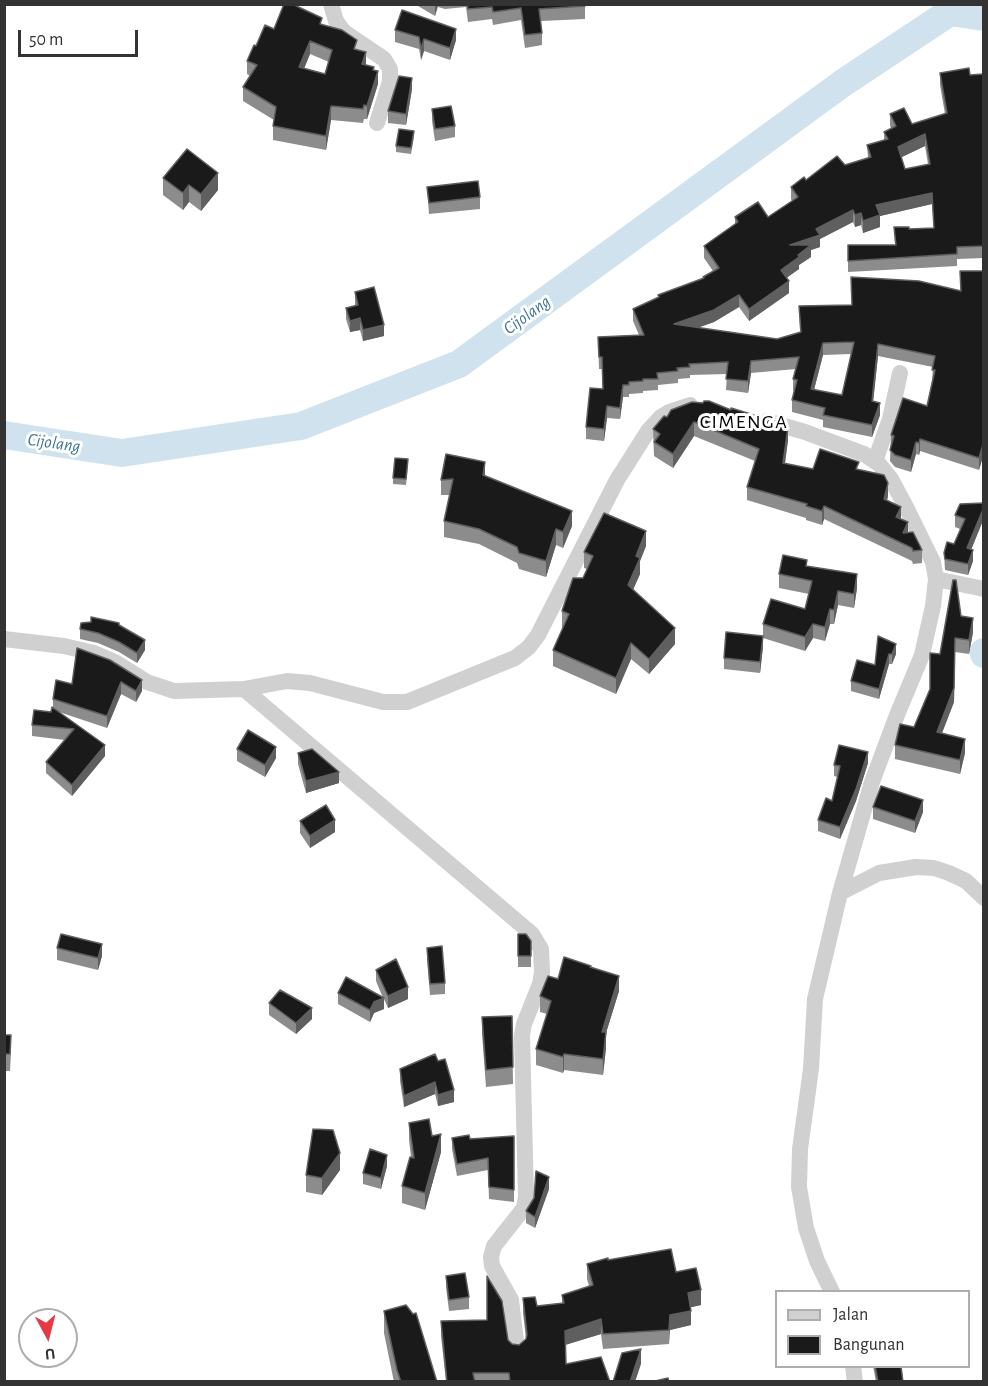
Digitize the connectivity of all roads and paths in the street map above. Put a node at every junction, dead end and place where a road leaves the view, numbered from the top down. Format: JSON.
{"nodes":[{"id":1,"x":331,"y":4,"type":"edge"},
{"id":2,"x":377,"y":123,"type":"dead end"},
{"id":3,"x":900,"y":373,"type":"dead end"},
{"id":4,"x":711,"y":404,"type":"edge"},
{"id":5,"x":752,"y":417,"type":"edge"},
{"id":6,"x":875,"y":461,"type":"junction"},
{"id":7,"x":936,"y":579,"type":"junction"},
{"id":8,"x":981,"y":589,"type":"edge"},
{"id":9,"x":4,"y":639,"type":"edge"},
{"id":10,"x":244,"y":689,"type":"junction"},
{"id":11,"x":840,"y":893,"type":"junction"},
{"id":12,"x":984,"y":898,"type":"edge"},
{"id":13,"x":831,"y":1290,"type":"edge"},
{"id":14,"x":517,"y":1349,"type":"edge"}],
"edges":[{"from":1,"to":2,"type":"street"},
{"from":3,"to":6,"type":"street"},
{"from":4,"to":10,"type":"street"},
{"from":5,"to":6,"type":"street"},
{"from":6,"to":7,"type":"street"},
{"from":7,"to":8,"type":"street"},
{"from":7,"to":11,"type":"street"},
{"from":9,"to":10,"type":"street"},
{"from":10,"to":14,"type":"street"},
{"from":11,"to":12,"type":"street"},
{"from":11,"to":13,"type":"street"}]}
